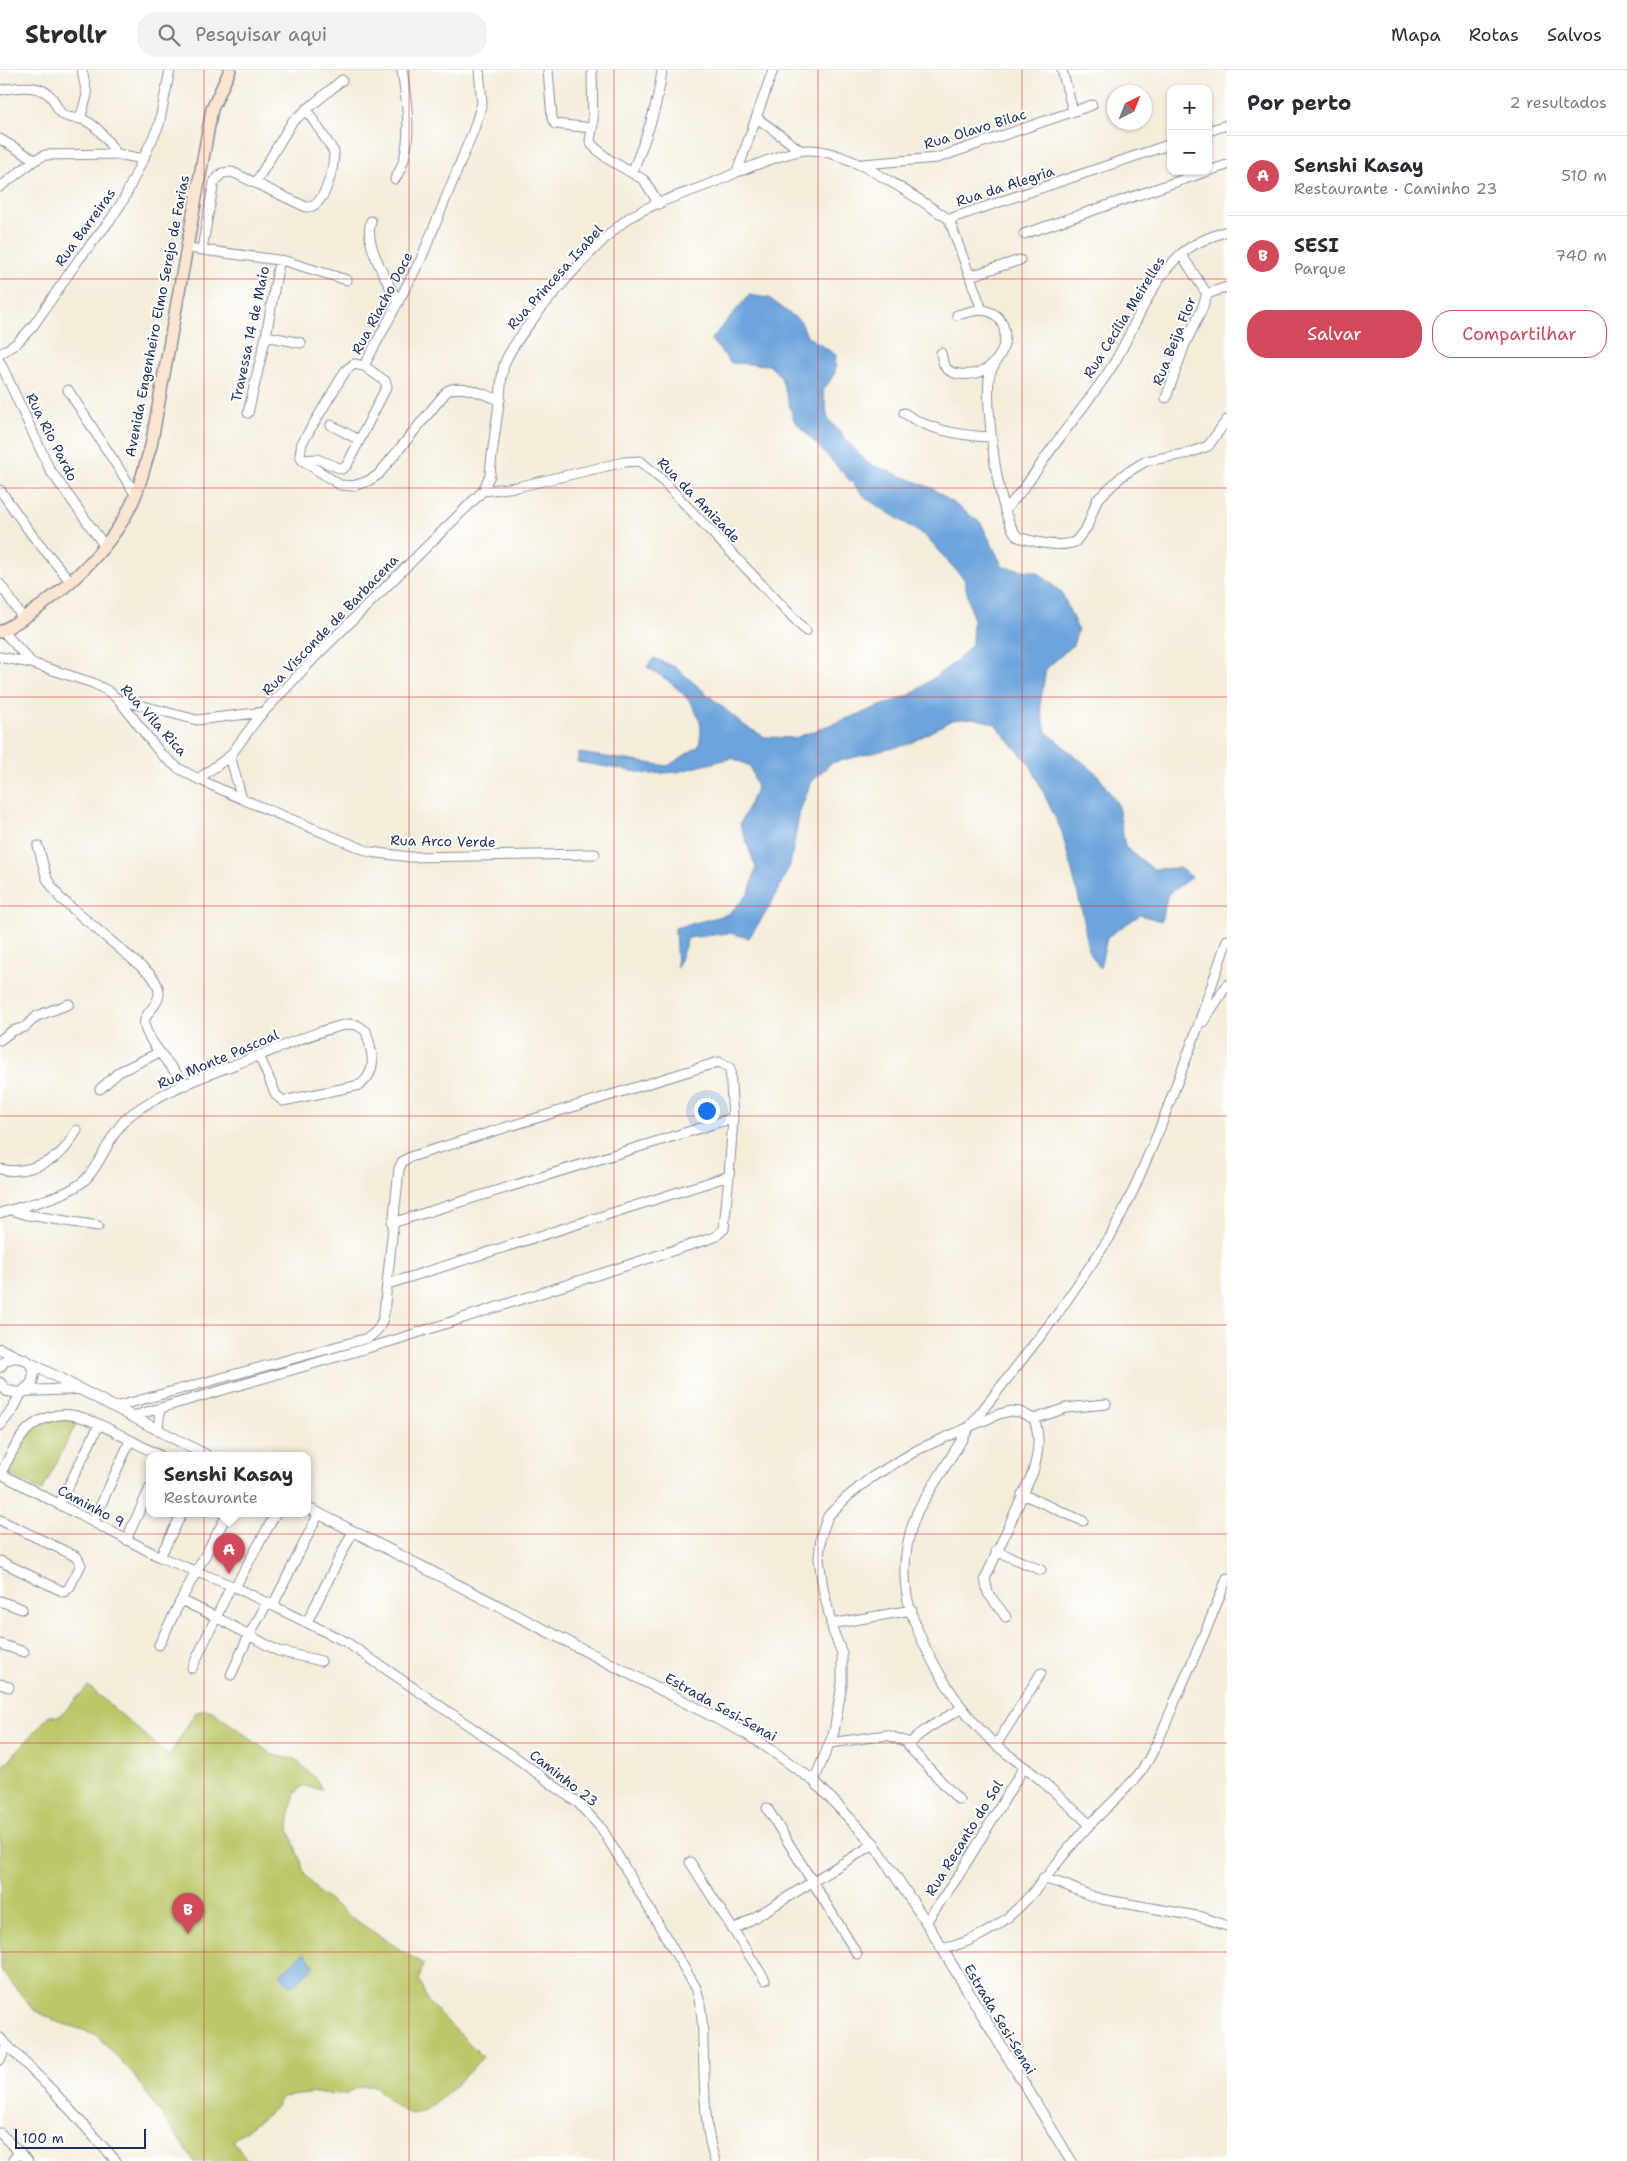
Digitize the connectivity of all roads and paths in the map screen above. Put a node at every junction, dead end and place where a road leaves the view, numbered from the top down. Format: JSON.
{"nodes":[{"id":1,"x":82,"y":70,"type":"edge"},
{"id":2,"x":170,"y":70,"type":"edge"},
{"id":3,"x":230,"y":70,"type":"edge"},
{"id":4,"x":402,"y":70,"type":"edge"},
{"id":5,"x":479,"y":70,"type":"edge"},
{"id":6,"x":548,"y":70,"type":"edge"},
{"id":7,"x":592,"y":70,"type":"edge"},
{"id":8,"x":662,"y":70,"type":"edge"},
{"id":9,"x":774,"y":70,"type":"edge"},
{"id":10,"x":1062,"y":70,"type":"edge"},
{"id":11,"x":342,"y":80,"type":"dead end"},
{"id":12,"x":0,"y":90,"type":"edge"},
{"id":13,"x":1092,"y":105,"type":"dead end"},
{"id":14,"x":306,"y":109,"type":"junction"},
{"id":15,"x":1073,"y":111,"type":"junction"},
{"id":16,"x":757,"y":118,"type":"junction"},
{"id":17,"x":80,"y":119,"type":"junction"},
{"id":18,"x":1227,"y":125,"type":"edge"},
{"id":19,"x":592,"y":128,"type":"junction"},
{"id":20,"x":1211,"y":130,"type":"edge"},
{"id":21,"x":0,"y":139,"type":"edge"},
{"id":22,"x":1167,"y":145,"type":"edge"},
{"id":23,"x":800,"y":150,"type":"junction"},
{"id":24,"x":117,"y":154,"type":"junction"},
{"id":25,"x":144,"y":159,"type":"junction"},
{"id":26,"x":34,"y":160,"type":"junction"},
{"id":27,"x":863,"y":164,"type":"junction"},
{"id":28,"x":1227,"y":165,"type":"edge"},
{"id":29,"x":1212,"y":170,"type":"edge"},
{"id":30,"x":632,"y":172,"type":"junction"},
{"id":31,"x":737,"y":172,"type":"junction"},
{"id":32,"x":1196,"y":175,"type":"edge"},
{"id":33,"x":395,"y":179,"type":"dead end"},
{"id":34,"x":256,"y":182,"type":"junction"},
{"id":35,"x":0,"y":188,"type":"edge"},
{"id":36,"x":659,"y":204,"type":"junction"},
{"id":37,"x":950,"y":219,"type":"junction"},
{"id":38,"x":371,"y":221,"type":"dead end"},
{"id":39,"x":1227,"y":231,"type":"edge"},
{"id":40,"x":1024,"y":234,"type":"dead end"},
{"id":41,"x":188,"y":248,"type":"junction"},
{"id":42,"x":202,"y":249,"type":"junction"},
{"id":43,"x":1181,"y":254,"type":"junction"},
{"id":44,"x":1020,"y":260,"type":"dead end"},
{"id":45,"x":279,"y":262,"type":"junction"},
{"id":46,"x":970,"y":276,"type":"junction"},
{"id":47,"x":348,"y":280,"type":"dead end"},
{"id":48,"x":1227,"y":287,"type":"edge"},
{"id":49,"x":1207,"y":294,"type":"junction"},
{"id":50,"x":398,"y":303,"type":"junction"},
{"id":51,"x":982,"y":310,"type":"junction"},
{"id":52,"x":957,"y":315,"type":"dead end"},
{"id":53,"x":266,"y":336,"type":"junction"},
{"id":54,"x":301,"y":343,"type":"dead end"},
{"id":55,"x":941,"y":353,"type":"dead end"},
{"id":56,"x":0,"y":354,"type":"edge"},
{"id":57,"x":0,"y":362,"type":"edge"},
{"id":58,"x":995,"y":364,"type":"junction"},
{"id":59,"x":364,"y":366,"type":"junction"},
{"id":60,"x":68,"y":390,"type":"dead end"},
{"id":61,"x":1166,"y":398,"type":"dead end"},
{"id":62,"x":500,"y":400,"type":"junction"},
{"id":63,"x":248,"y":413,"type":"dead end"},
{"id":64,"x":904,"y":413,"type":"dead end"},
{"id":65,"x":1227,"y":420,"type":"edge"},
{"id":66,"x":331,"y":424,"type":"dead end"},
{"id":67,"x":992,"y":437,"type":"junction"},
{"id":68,"x":359,"y":440,"type":"junction"},
{"id":69,"x":302,"y":460,"type":"junction"},
{"id":70,"x":0,"y":491,"type":"edge"},
{"id":71,"x":483,"y":491,"type":"junction"},
{"id":72,"x":136,"y":495,"type":"junction"},
{"id":73,"x":1006,"y":508,"type":"junction"},
{"id":74,"x":104,"y":545,"type":"junction"},
{"id":75,"x":71,"y":582,"type":"junction"},
{"id":76,"x":0,"y":584,"type":"edge"},
{"id":77,"x":23,"y":618,"type":"junction"},
{"id":78,"x":1,"y":631,"type":"edge"},
{"id":79,"x":806,"y":631,"type":"dead end"},
{"id":80,"x":0,"y":657,"type":"edge"},
{"id":81,"x":31,"y":663,"type":"junction"},
{"id":82,"x":120,"y":700,"type":"junction"},
{"id":83,"x":264,"y":712,"type":"junction"},
{"id":84,"x":230,"y":756,"type":"junction"},
{"id":85,"x":198,"y":779,"type":"junction"},
{"id":86,"x":242,"y":798,"type":"junction"},
{"id":87,"x":38,"y":846,"type":"dead end"},
{"id":88,"x":595,"y":854,"type":"dead end"},
{"id":89,"x":1227,"y":940,"type":"edge"},
{"id":90,"x":1227,"y":985,"type":"edge"},
{"id":91,"x":68,"y":1004,"type":"dead end"},
{"id":92,"x":1195,"y":1036,"type":"junction"},
{"id":93,"x":0,"y":1040,"type":"edge"},
{"id":94,"x":160,"y":1052,"type":"junction"},
{"id":95,"x":259,"y":1056,"type":"junction"},
{"id":96,"x":186,"y":1085,"type":"junction"},
{"id":97,"x":100,"y":1089,"type":"dead end"},
{"id":98,"x":733,"y":1118,"type":"junction"},
{"id":99,"x":77,"y":1130,"type":"dead end"},
{"id":100,"x":0,"y":1169,"type":"edge"},
{"id":101,"x":729,"y":1176,"type":"junction"},
{"id":102,"x":10,"y":1210,"type":"junction"},
{"id":103,"x":0,"y":1213,"type":"edge"},
{"id":104,"x":392,"y":1223,"type":"junction"},
{"id":105,"x":98,"y":1226,"type":"dead end"},
{"id":106,"x":388,"y":1284,"type":"junction"},
{"id":107,"x":380,"y":1328,"type":"junction"},
{"id":108,"x":383,"y":1343,"type":"junction"},
{"id":109,"x":0,"y":1349,"type":"edge"},
{"id":110,"x":17,"y":1357,"type":"junction"},
{"id":111,"x":30,"y":1363,"type":"junction"},
{"id":112,"x":0,"y":1367,"type":"edge"},
{"id":113,"x":0,"y":1385,"type":"edge"},
{"id":114,"x":79,"y":1389,"type":"junction"},
{"id":115,"x":23,"y":1392,"type":"junction"},
{"id":116,"x":1106,"y":1404,"type":"dead end"},
{"id":117,"x":116,"y":1407,"type":"junction"},
{"id":118,"x":160,"y":1409,"type":"junction"},
{"id":119,"x":133,"y":1416,"type":"junction"},
{"id":120,"x":1034,"y":1419,"type":"junction"},
{"id":121,"x":0,"y":1425,"type":"edge"},
{"id":122,"x":99,"y":1425,"type":"junction"},
{"id":123,"x":972,"y":1425,"type":"junction"},
{"id":124,"x":158,"y":1430,"type":"junction"},
{"id":125,"x":130,"y":1441,"type":"junction"},
{"id":126,"x":153,"y":1452,"type":"edge"},
{"id":127,"x":200,"y":1452,"type":"edge"},
{"id":128,"x":0,"y":1474,"type":"edge"},
{"id":129,"x":1022,"y":1494,"type":"junction"},
{"id":130,"x":146,"y":1497,"type":"edge"},
{"id":131,"x":58,"y":1505,"type":"junction"},
{"id":132,"x":311,"y":1509,"type":"edge"},
{"id":133,"x":319,"y":1513,"type":"junction"},
{"id":134,"x":180,"y":1517,"type":"edge"},
{"id":135,"x":226,"y":1517,"type":"edge"},
{"id":136,"x":274,"y":1517,"type":"edge"},
{"id":137,"x":0,"y":1520,"type":"edge"},
{"id":138,"x":1084,"y":1521,"type":"dead end"},
{"id":139,"x":93,"y":1522,"type":"junction"},
{"id":140,"x":353,"y":1531,"type":"junction"},
{"id":141,"x":126,"y":1540,"type":"junction"},
{"id":142,"x":996,"y":1551,"type":"junction"},
{"id":143,"x":160,"y":1557,"type":"junction"},
{"id":144,"x":0,"y":1561,"type":"edge"},
{"id":145,"x":1041,"y":1570,"type":"dead end"},
{"id":146,"x":196,"y":1572,"type":"junction"},
{"id":147,"x":1227,"y":1578,"type":"edge"},
{"id":148,"x":233,"y":1587,"type":"junction"},
{"id":149,"x":181,"y":1600,"type":"junction"},
{"id":150,"x":0,"y":1601,"type":"edge"},
{"id":151,"x":270,"y":1604,"type":"junction"},
{"id":152,"x":22,"y":1609,"type":"dead end"},
{"id":153,"x":912,"y":1610,"type":"junction"},
{"id":154,"x":216,"y":1617,"type":"junction"},
{"id":155,"x":1006,"y":1617,"type":"dead end"},
{"id":156,"x":307,"y":1622,"type":"junction"},
{"id":157,"x":831,"y":1624,"type":"junction"},
{"id":158,"x":249,"y":1635,"type":"junction"},
{"id":159,"x":0,"y":1644,"type":"edge"},
{"id":160,"x":159,"y":1646,"type":"dead end"},
{"id":161,"x":24,"y":1652,"type":"dead end"},
{"id":162,"x":322,"y":1661,"type":"dead end"},
{"id":163,"x":192,"y":1668,"type":"dead end"},
{"id":164,"x":1042,"y":1673,"type":"dead end"},
{"id":165,"x":231,"y":1675,"type":"dead end"},
{"id":166,"x":0,"y":1684,"type":"edge"},
{"id":167,"x":9,"y":1687,"type":"dead end"},
{"id":168,"x":962,"y":1708,"type":"junction"},
{"id":169,"x":830,"y":1743,"type":"junction"},
{"id":170,"x":910,"y":1743,"type":"junction"},
{"id":171,"x":996,"y":1745,"type":"junction"},
{"id":172,"x":1024,"y":1767,"type":"junction"},
{"id":173,"x":814,"y":1781,"type":"junction"},
{"id":174,"x":959,"y":1800,"type":"dead end"},
{"id":175,"x":767,"y":1808,"type":"dead end"},
{"id":176,"x":1090,"y":1824,"type":"junction"},
{"id":177,"x":874,"y":1844,"type":"junction"},
{"id":178,"x":690,"y":1862,"type":"dead end"},
{"id":179,"x":1043,"y":1879,"type":"junction"},
{"id":180,"x":814,"y":1881,"type":"junction"},
{"id":181,"x":926,"y":1922,"type":"junction"},
{"id":182,"x":1227,"y":1926,"type":"edge"},
{"id":183,"x":734,"y":1930,"type":"junction"},
{"id":184,"x":942,"y":1949,"type":"junction"},
{"id":185,"x":857,"y":1954,"type":"dead end"},
{"id":186,"x":765,"y":1980,"type":"dead end"},
{"id":187,"x":0,"y":2038,"type":"edge"},
{"id":188,"x":7,"y":2045,"type":"junction"},
{"id":189,"x":0,"y":2060,"type":"edge"},
{"id":190,"x":0,"y":2133,"type":"edge"},
{"id":191,"x":20,"y":2152,"type":"junction"},
{"id":192,"x":12,"y":2161,"type":"edge"},
{"id":193,"x":28,"y":2161,"type":"edge"},
{"id":194,"x":116,"y":2161,"type":"edge"},
{"id":195,"x":715,"y":2161,"type":"edge"},
{"id":196,"x":1070,"y":2161,"type":"edge"}],
"edges":[{"from":1,"to":17,"type":"street"},
{"from":2,"to":25,"type":"street","name":"Rua Barreiras"},
{"from":3,"to":41,"type":"main road","name":"Avenida Engenheiro Elmo Serejo de Farias"},
{"from":4,"to":33,"type":"street"},
{"from":5,"to":50,"type":"street","name":"Rua Riacho Doce"},
{"from":6,"to":19,"type":"street"},
{"from":7,"to":19,"type":"street"},
{"from":8,"to":30,"type":"street"},
{"from":9,"to":16,"type":"street"},
{"from":10,"to":15,"type":"street"},
{"from":11,"to":14,"type":"street"},
{"from":12,"to":17,"type":"street"},
{"from":13,"to":15,"type":"street","name":"Rua Olavo Bilac"},
{"from":14,"to":34,"type":"street"},
{"from":14,"to":34,"type":"street"},
{"from":15,"to":27,"type":"street","name":"Rua Olavo Bilac"},
{"from":16,"to":23,"type":"street","name":"Rua da Alegria"},
{"from":16,"to":31,"type":"street"},
{"from":17,"to":24,"type":"street"},
{"from":18,"to":20,"type":"street"},
{"from":19,"to":30,"type":"street"},
{"from":21,"to":26,"type":"street"},
{"from":22,"to":37,"type":"street","name":"Rua da Alegria"},
{"from":23,"to":27,"type":"street","name":"Rua da Alegria"},
{"from":23,"to":31,"type":"street","name":"Rua da Alegria"},
{"from":24,"to":25,"type":"street"},
{"from":24,"to":26,"type":"street"},
{"from":25,"to":56,"type":"street","name":"Rua Barreiras"},
{"from":26,"to":35,"type":"street"},
{"from":27,"to":37,"type":"street","name":"Rua da Alegria"},
{"from":28,"to":29,"type":"street"},
{"from":30,"to":36,"type":"street"},
{"from":31,"to":36,"type":"street","name":"Rua Princesa Isabel"},
{"from":32,"to":40,"type":"street"},
{"from":34,"to":42,"type":"street"},
{"from":36,"to":62,"type":"street","name":"Rua Princesa Isabel"},
{"from":37,"to":46,"type":"street"},
{"from":38,"to":50,"type":"street"},
{"from":39,"to":43,"type":"street","name":"Rua Cecília Meirelles"},
{"from":41,"to":42,"type":"street","name":"Travessa 14 de Maio"},
{"from":41,"to":72,"type":"main road","name":"Avenida Engenheiro Elmo Serejo de Farias"},
{"from":42,"to":45,"type":"street","name":"Travessa 14 de Maio"},
{"from":43,"to":49,"type":"street","name":"Rua Beija Flor"},
{"from":43,"to":73,"type":"street","name":"Rua Cecília Meirelles"},
{"from":44,"to":46,"type":"street"},
{"from":45,"to":47,"type":"street","name":"Travessa 14 de Maio"},
{"from":45,"to":53,"type":"street","name":"Travessa 14 de Maio"},
{"from":46,"to":51,"type":"street"},
{"from":48,"to":49,"type":"street","name":"Rua Beija Flor"},
{"from":49,"to":61,"type":"street","name":"Rua Beija Flor"},
{"from":50,"to":59,"type":"street","name":"Rua Riacho Doce"},
{"from":51,"to":52,"type":"street"},
{"from":51,"to":58,"type":"street"},
{"from":53,"to":54,"type":"street"},
{"from":53,"to":63,"type":"street","name":"Travessa 14 de Maio"},
{"from":55,"to":58,"type":"street"},
{"from":57,"to":74,"type":"street","name":"Rua Rio Pardo"},
{"from":58,"to":67,"type":"street"},
{"from":59,"to":68,"type":"street"},
{"from":59,"to":69,"type":"street","name":"Rua Riacho Doce"},
{"from":60,"to":72,"type":"street"},
{"from":62,"to":69,"type":"street"},
{"from":62,"to":71,"type":"street","name":"Rua Princesa Isabel"},
{"from":64,"to":67,"type":"street"},
{"from":65,"to":73,"type":"street"},
{"from":66,"to":68,"type":"street"},
{"from":67,"to":73,"type":"street"},
{"from":68,"to":69,"type":"street"},
{"from":70,"to":75,"type":"street"},
{"from":71,"to":79,"type":"street","name":"Rua da Amizade"},
{"from":71,"to":83,"type":"street","name":"Rua Visconde de Barbacena"},
{"from":72,"to":74,"type":"main road","name":"Avenida Engenheiro Elmo Serejo de Farias"},
{"from":74,"to":75,"type":"main road","name":"Avenida Engenheiro Elmo Serejo de Farias"},
{"from":75,"to":77,"type":"main road","name":"Avenida Engenheiro Elmo Serejo de Farias"},
{"from":76,"to":77,"type":"street"},
{"from":77,"to":78,"type":"main road","name":"Avenida Engenheiro Elmo Serejo de Farias"},
{"from":78,"to":81,"type":"street"},
{"from":80,"to":81,"type":"street","name":"Rua Vila Rica"},
{"from":81,"to":82,"type":"street","name":"Rua Vila Rica"},
{"from":82,"to":83,"type":"street"},
{"from":82,"to":85,"type":"street","name":"Rua Vila Rica"},
{"from":83,"to":84,"type":"street","name":"Rua Visconde de Barbacena"},
{"from":84,"to":85,"type":"street","name":"Rua Visconde de Barbacena"},
{"from":84,"to":86,"type":"street"},
{"from":85,"to":86,"type":"street","name":"Rua Arco Verde"},
{"from":86,"to":88,"type":"street","name":"Rua Arco Verde"},
{"from":87,"to":94,"type":"street"},
{"from":89,"to":92,"type":"street"},
{"from":90,"to":92,"type":"street"},
{"from":91,"to":93,"type":"street"},
{"from":92,"to":123,"type":"street"},
{"from":94,"to":96,"type":"street"},
{"from":94,"to":97,"type":"street"},
{"from":95,"to":95,"type":"street","name":"Rua Monte Pascoal"},
{"from":95,"to":96,"type":"street","name":"Rua Monte Pascoal"},
{"from":96,"to":102,"type":"street","name":"Rua Monte Pascoal"},
{"from":98,"to":101,"type":"street"},
{"from":98,"to":104,"type":"street"},
{"from":98,"to":104,"type":"street"},
{"from":99,"to":100,"type":"street"},
{"from":101,"to":106,"type":"street"},
{"from":101,"to":108,"type":"street"},
{"from":102,"to":103,"type":"street","name":"Rua Monte Pascoal"},
{"from":102,"to":105,"type":"street"},
{"from":104,"to":106,"type":"street"},
{"from":106,"to":107,"type":"street"},
{"from":107,"to":108,"type":"street"},
{"from":107,"to":117,"type":"street"},
{"from":108,"to":118,"type":"street"},
{"from":109,"to":110,"type":"street"},
{"from":110,"to":111,"type":"street"},
{"from":110,"to":112,"type":"street"},
{"from":111,"to":114,"type":"street"},
{"from":111,"to":115,"type":"street"},
{"from":113,"to":115,"type":"street"},
{"from":114,"to":115,"type":"street"},
{"from":114,"to":117,"type":"street"},
{"from":115,"to":121,"type":"street"},
{"from":116,"to":120,"type":"street"},
{"from":117,"to":119,"type":"street"},
{"from":118,"to":119,"type":"street"},
{"from":118,"to":124,"type":"street"},
{"from":119,"to":124,"type":"street"},
{"from":120,"to":123,"type":"street"},
{"from":120,"to":129,"type":"street"},
{"from":122,"to":125,"type":"street"},
{"from":122,"to":128,"type":"street"},
{"from":122,"to":131,"type":"street"},
{"from":123,"to":153,"type":"street"},
{"from":123,"to":157,"type":"street"},
{"from":124,"to":127,"type":"street"},
{"from":125,"to":126,"type":"street"},
{"from":125,"to":139,"type":"street"},
{"from":128,"to":131,"type":"street","name":"Caminho 9"},
{"from":129,"to":138,"type":"street"},
{"from":129,"to":142,"type":"street"},
{"from":130,"to":141,"type":"street"},
{"from":131,"to":139,"type":"street","name":"Caminho 9"},
{"from":132,"to":133,"type":"street","name":"Estrada Sesi-Senai"},
{"from":133,"to":140,"type":"street","name":"Estrada Sesi-Senai"},
{"from":133,"to":151,"type":"street"},
{"from":134,"to":143,"type":"street"},
{"from":135,"to":146,"type":"street"},
{"from":136,"to":148,"type":"street"},
{"from":137,"to":144,"type":"street"},
{"from":139,"to":141,"type":"street","name":"Caminho 9"},
{"from":140,"to":156,"type":"street"},
{"from":140,"to":173,"type":"street","name":"Estrada Sesi-Senai"},
{"from":141,"to":143,"type":"street","name":"Caminho 9"},
{"from":142,"to":145,"type":"street"},
{"from":142,"to":155,"type":"street"},
{"from":143,"to":146,"type":"street","name":"Caminho 9"},
{"from":146,"to":148,"type":"street","name":"Caminho 23"},
{"from":146,"to":149,"type":"street"},
{"from":147,"to":176,"type":"street"},
{"from":148,"to":151,"type":"street","name":"Caminho 23"},
{"from":148,"to":154,"type":"street"},
{"from":149,"to":154,"type":"street"},
{"from":149,"to":160,"type":"street"},
{"from":150,"to":152,"type":"street"},
{"from":151,"to":156,"type":"street","name":"Caminho 23"},
{"from":151,"to":158,"type":"street"},
{"from":153,"to":157,"type":"street"},
{"from":153,"to":168,"type":"street"},
{"from":154,"to":158,"type":"street"},
{"from":154,"to":163,"type":"street"},
{"from":156,"to":195,"type":"street","name":"Caminho 23"},
{"from":157,"to":169,"type":"street"},
{"from":158,"to":162,"type":"street"},
{"from":158,"to":165,"type":"street"},
{"from":159,"to":161,"type":"street"},
{"from":164,"to":171,"type":"street"},
{"from":166,"to":167,"type":"street"},
{"from":168,"to":170,"type":"street"},
{"from":168,"to":171,"type":"street"},
{"from":169,"to":170,"type":"street"},
{"from":169,"to":173,"type":"street"},
{"from":170,"to":174,"type":"street"},
{"from":171,"to":172,"type":"street"},
{"from":172,"to":176,"type":"street"},
{"from":172,"to":181,"type":"street","name":"Rua Recanto do Sol"},
{"from":173,"to":177,"type":"street","name":"Estrada Sesi-Senai"},
{"from":175,"to":180,"type":"street"},
{"from":176,"to":179,"type":"street"},
{"from":177,"to":180,"type":"street"},
{"from":177,"to":181,"type":"street","name":"Estrada Sesi-Senai"},
{"from":178,"to":183,"type":"street"},
{"from":179,"to":182,"type":"street"},
{"from":179,"to":184,"type":"street"},
{"from":180,"to":183,"type":"street"},
{"from":180,"to":185,"type":"street"},
{"from":181,"to":184,"type":"street","name":"Estrada Sesi-Senai"},
{"from":183,"to":186,"type":"street"},
{"from":184,"to":196,"type":"street","name":"Estrada Sesi-Senai"},
{"from":187,"to":188,"type":"street"},
{"from":188,"to":189,"type":"street"},
{"from":188,"to":194,"type":"street"},
{"from":190,"to":191,"type":"street"},
{"from":191,"to":192,"type":"street"},
{"from":191,"to":193,"type":"street"}]}
